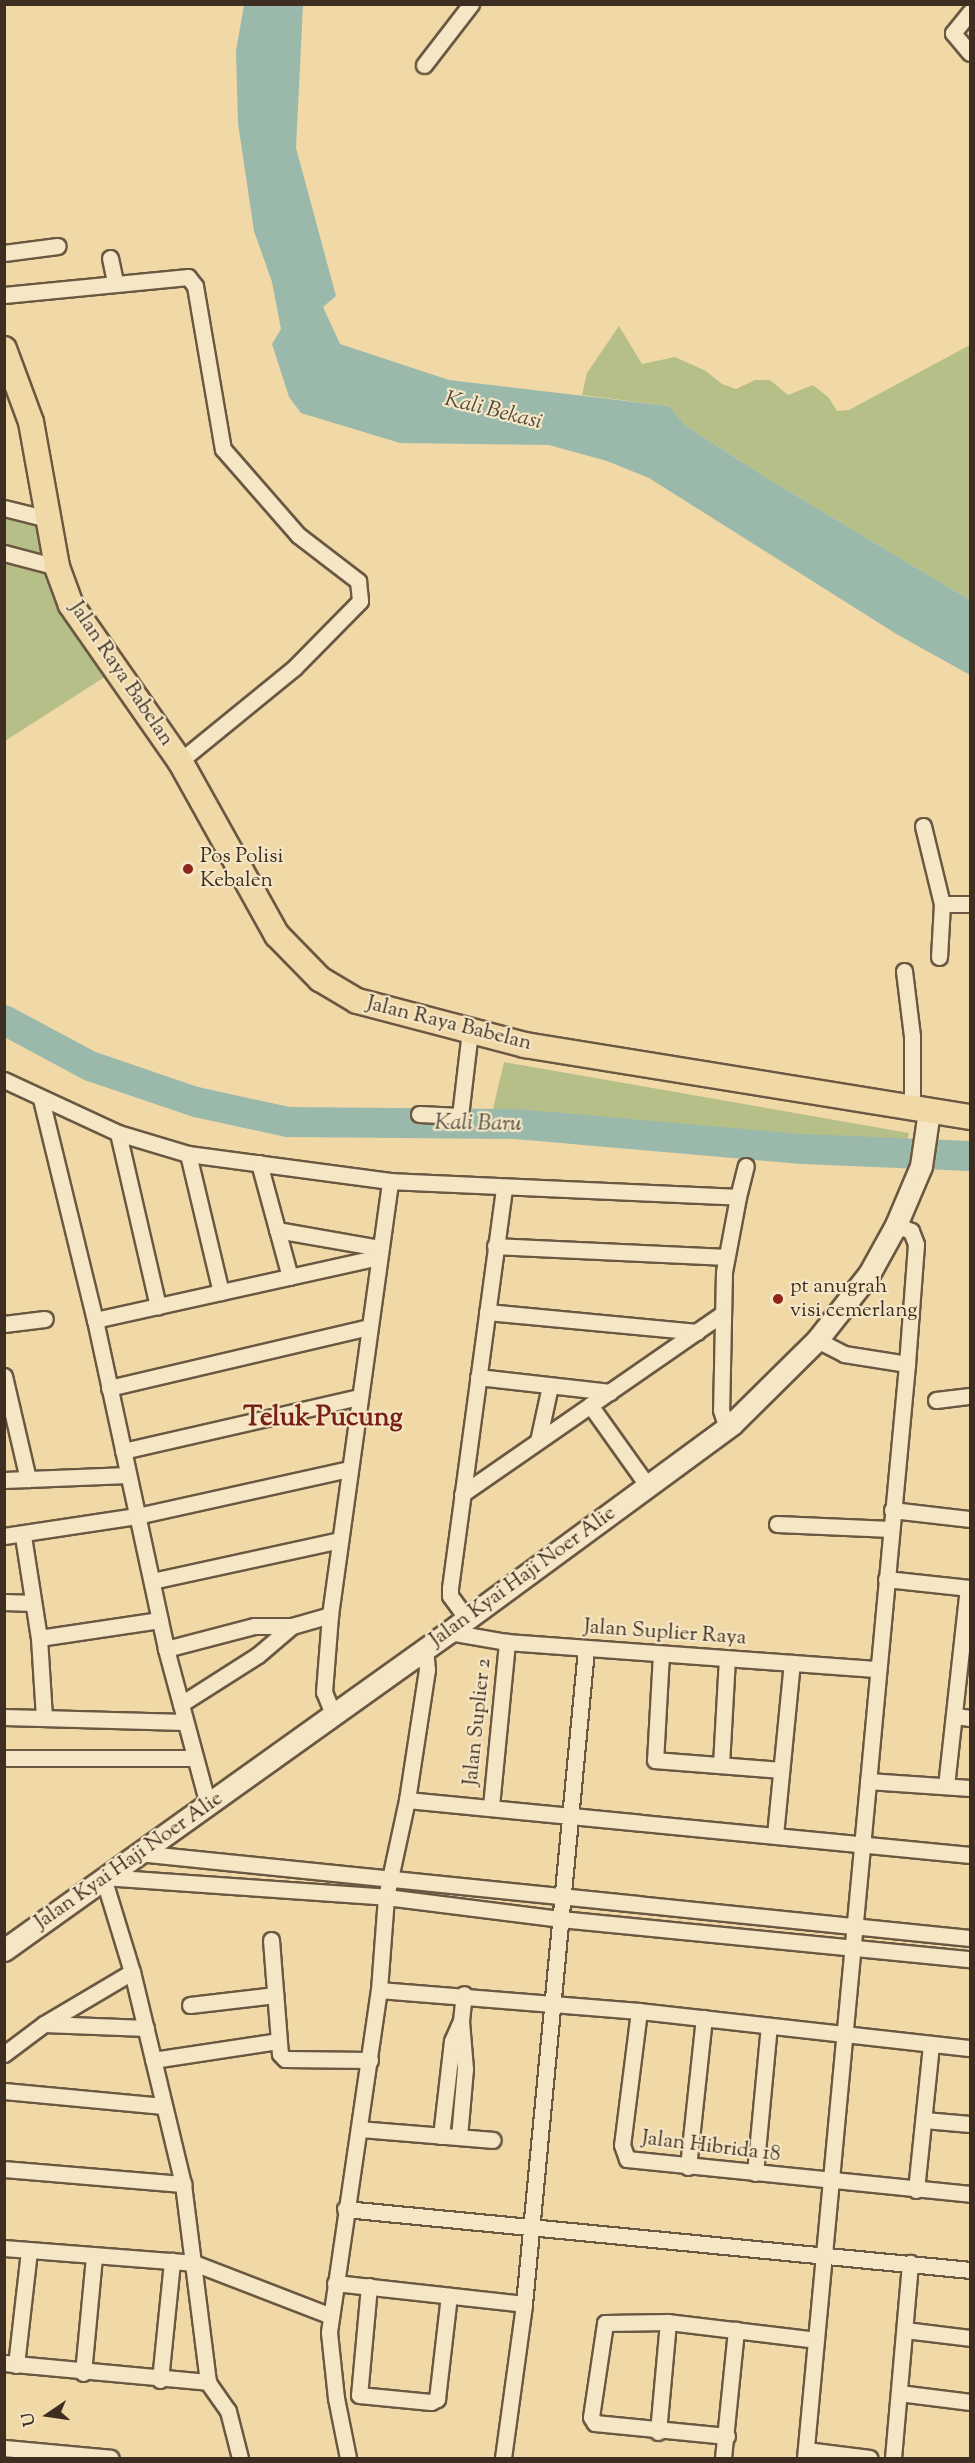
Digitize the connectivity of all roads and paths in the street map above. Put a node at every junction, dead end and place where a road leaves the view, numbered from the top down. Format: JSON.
{"nodes":[{"id":1,"x":471,"y":4,"type":"edge"},
{"id":2,"x":970,"y":12,"type":"edge"},
{"id":3,"x":970,"y":53,"type":"edge"},
{"id":4,"x":424,"y":64,"type":"dead end"},
{"id":5,"x":58,"y":246,"type":"dead end"},
{"id":6,"x":4,"y":253,"type":"edge"},
{"id":7,"x":110,"y":258,"type":"dead end"},
{"id":8,"x":115,"y":281,"type":"junction"},
{"id":9,"x":4,"y":295,"type":"edge"},
{"id":10,"x":4,"y":349,"type":"edge"},
{"id":11,"x":4,"y":508,"type":"edge"},
{"id":12,"x":48,"y":519,"type":"junction"},
{"id":13,"x":4,"y":553,"type":"edge"},
{"id":14,"x":57,"y":567,"type":"junction"},
{"id":15,"x":180,"y":761,"type":"junction"},
{"id":16,"x":923,"y":826,"type":"dead end"},
{"id":17,"x":942,"y":904,"type":"junction"},
{"id":18,"x":970,"y":904,"type":"edge"},
{"id":19,"x":939,"y":957,"type":"dead end"},
{"id":20,"x":904,"y":971,"type":"dead end"},
{"id":21,"x":470,"y":1031,"type":"junction"},
{"id":22,"x":4,"y":1080,"type":"edge"},
{"id":23,"x":41,"y":1098,"type":"junction"},
{"id":24,"x":921,"y":1111,"type":"junction"},
{"id":25,"x":419,"y":1114,"type":"dead end"},
{"id":26,"x":970,"y":1117,"type":"edge"},
{"id":27,"x":118,"y":1133,"type":"junction"},
{"id":28,"x":188,"y":1154,"type":"junction"},
{"id":29,"x":259,"y":1163,"type":"junction"},
{"id":30,"x":746,"y":1166,"type":"dead end"},
{"id":31,"x":390,"y":1181,"type":"junction"},
{"id":32,"x":504,"y":1187,"type":"junction"},
{"id":33,"x":738,"y":1197,"type":"junction"},
{"id":34,"x":896,"y":1225,"type":"junction"},
{"id":35,"x":277,"y":1230,"type":"junction"},
{"id":36,"x":495,"y":1246,"type":"junction"},
{"id":37,"x":380,"y":1252,"type":"junction"},
{"id":38,"x":725,"y":1257,"type":"junction"},
{"id":39,"x":290,"y":1276,"type":"junction"},
{"id":40,"x":221,"y":1292,"type":"junction"},
{"id":41,"x":158,"y":1306,"type":"junction"},
{"id":42,"x":487,"y":1312,"type":"junction"},
{"id":43,"x":722,"y":1314,"type":"junction"},
{"id":44,"x":45,"y":1319,"type":"dead end"},
{"id":45,"x":95,"y":1320,"type":"junction"},
{"id":46,"x":4,"y":1324,"type":"edge"},
{"id":47,"x":369,"y":1328,"type":"junction"},
{"id":48,"x":697,"y":1332,"type":"junction"},
{"id":49,"x":818,"y":1340,"type":"junction"},
{"id":50,"x":907,"y":1364,"type":"junction"},
{"id":51,"x":4,"y":1376,"type":"edge"},
{"id":52,"x":478,"y":1377,"type":"junction"},
{"id":53,"x":550,"y":1386,"type":"junction"},
{"id":54,"x":109,"y":1388,"type":"junction"},
{"id":55,"x":610,"y":1392,"type":"junction"},
{"id":56,"x":970,"y":1396,"type":"edge"},
{"id":57,"x":359,"y":1397,"type":"junction"},
{"id":58,"x":936,"y":1400,"type":"dead end"},
{"id":59,"x":8,"y":1403,"type":"edge"},
{"id":60,"x":590,"y":1405,"type":"junction"},
{"id":61,"x":727,"y":1428,"type":"junction"},
{"id":62,"x":538,"y":1441,"type":"junction"},
{"id":63,"x":123,"y":1451,"type":"junction"},
{"id":64,"x":349,"y":1469,"type":"junction"},
{"id":65,"x":128,"y":1475,"type":"junction"},
{"id":66,"x":28,"y":1479,"type":"junction"},
{"id":67,"x":4,"y":1480,"type":"edge"},
{"id":68,"x":647,"y":1485,"type":"junction"},
{"id":69,"x":462,"y":1494,"type":"junction"},
{"id":70,"x":892,"y":1510,"type":"junction"},
{"id":71,"x":137,"y":1516,"type":"junction"},
{"id":72,"x":970,"y":1516,"type":"edge"},
{"id":73,"x":777,"y":1524,"type":"dead end"},
{"id":74,"x":891,"y":1529,"type":"junction"},
{"id":75,"x":4,"y":1536,"type":"edge"},
{"id":76,"x":23,"y":1536,"type":"junction"},
{"id":77,"x":340,"y":1540,"type":"junction"},
{"id":78,"x":886,"y":1579,"type":"junction"},
{"id":79,"x":152,"y":1581,"type":"junction"},
{"id":80,"x":969,"y":1588,"type":"edge"},
{"id":81,"x":4,"y":1602,"type":"edge"},
{"id":82,"x":33,"y":1603,"type":"junction"},
{"id":83,"x":330,"y":1615,"type":"junction"},
{"id":84,"x":467,"y":1619,"type":"junction"},
{"id":85,"x":160,"y":1620,"type":"junction"},
{"id":86,"x":292,"y":1626,"type":"junction"},
{"id":87,"x":449,"y":1632,"type":"junction"},
{"id":88,"x":39,"y":1638,"type":"junction"},
{"id":89,"x":507,"y":1642,"type":"junction"},
{"id":90,"x":425,"y":1647,"type":"junction"},
{"id":91,"x":166,"y":1648,"type":"junction"},
{"id":92,"x":586,"y":1649,"type":"junction"},
{"id":93,"x":661,"y":1654,"type":"junction"},
{"id":94,"x":965,"y":1656,"type":"edge"},
{"id":95,"x":727,"y":1659,"type":"junction"},
{"id":96,"x":792,"y":1663,"type":"junction"},
{"id":97,"x":878,"y":1669,"type":"junction"},
{"id":98,"x":181,"y":1704,"type":"junction"},
{"id":99,"x":333,"y":1714,"type":"junction"},
{"id":100,"x":4,"y":1717,"type":"edge"},
{"id":101,"x":963,"y":1717,"type":"edge"},
{"id":102,"x":44,"y":1718,"type":"junction"},
{"id":103,"x":185,"y":1722,"type":"junction"},
{"id":104,"x":4,"y":1758,"type":"edge"},
{"id":105,"x":195,"y":1758,"type":"junction"},
{"id":106,"x":721,"y":1765,"type":"junction"},
{"id":107,"x":781,"y":1770,"type":"junction"},
{"id":108,"x":868,"y":1780,"type":"junction"},
{"id":109,"x":946,"y":1786,"type":"junction"},
{"id":110,"x":970,"y":1788,"type":"edge"},
{"id":111,"x":407,"y":1800,"type":"junction"},
{"id":112,"x":208,"y":1805,"type":"junction"},
{"id":113,"x":491,"y":1806,"type":"junction"},
{"id":114,"x":570,"y":1813,"type":"junction"},
{"id":115,"x":775,"y":1834,"type":"junction"},
{"id":116,"x":863,"y":1844,"type":"junction"},
{"id":117,"x":138,"y":1853,"type":"junction"},
{"id":118,"x":970,"y":1855,"type":"edge"},
{"id":119,"x":103,"y":1877,"type":"junction"},
{"id":120,"x":390,"y":1877,"type":"junction"},
{"id":121,"x":562,"y":1896,"type":"junction"},
{"id":122,"x":386,"y":1897,"type":"junction"},
{"id":123,"x":560,"y":1919,"type":"junction"},
{"id":124,"x":855,"y":1926,"type":"junction"},
{"id":125,"x":970,"y":1938,"type":"edge"},
{"id":126,"x":271,"y":1940,"type":"dead end"},
{"id":127,"x":853,"y":1947,"type":"junction"},
{"id":128,"x":4,"y":1950,"type":"edge"},
{"id":129,"x":970,"y":1959,"type":"edge"},
{"id":130,"x":132,"y":1972,"type":"junction"},
{"id":131,"x":379,"y":1990,"type":"junction"},
{"id":132,"x":464,"y":1994,"type":"junction"},
{"id":133,"x":275,"y":1995,"type":"junction"},
{"id":134,"x":190,"y":2005,"type":"dead end"},
{"id":135,"x":554,"y":2005,"type":"junction"},
{"id":136,"x":639,"y":2011,"type":"junction"},
{"id":137,"x":704,"y":2018,"type":"junction"},
{"id":138,"x":461,"y":2021,"type":"junction"},
{"id":139,"x":44,"y":2024,"type":"junction"},
{"id":140,"x":769,"y":2026,"type":"junction"},
{"id":141,"x":146,"y":2028,"type":"junction"},
{"id":142,"x":844,"y":2035,"type":"junction"},
{"id":143,"x":278,"y":2041,"type":"junction"},
{"id":144,"x":931,"y":2045,"type":"junction"},
{"id":145,"x":970,"y":2048,"type":"edge"},
{"id":146,"x":4,"y":2054,"type":"edge"},
{"id":147,"x":153,"y":2060,"type":"junction"},
{"id":148,"x":370,"y":2060,"type":"junction"},
{"id":149,"x":4,"y":2091,"type":"edge"},
{"id":150,"x":163,"y":2106,"type":"junction"},
{"id":151,"x":924,"y":2120,"type":"junction"},
{"id":152,"x":970,"y":2124,"type":"edge"},
{"id":153,"x":359,"y":2129,"type":"junction"},
{"id":154,"x":441,"y":2136,"type":"junction"},
{"id":155,"x":459,"y":2137,"type":"junction"},
{"id":156,"x":493,"y":2140,"type":"dead end"},
{"id":157,"x":688,"y":2167,"type":"junction"},
{"id":158,"x":4,"y":2169,"type":"edge"},
{"id":159,"x":755,"y":2173,"type":"junction"},
{"id":160,"x":832,"y":2182,"type":"junction"},
{"id":161,"x":183,"y":2184,"type":"junction"},
{"id":162,"x":916,"y":2190,"type":"junction"},
{"id":163,"x":970,"y":2194,"type":"edge"},
{"id":164,"x":345,"y":2209,"type":"junction"},
{"id":165,"x":531,"y":2227,"type":"junction"},
{"id":166,"x":4,"y":2248,"type":"edge"},
{"id":167,"x":29,"y":2251,"type":"junction"},
{"id":168,"x":824,"y":2254,"type":"junction"},
{"id":169,"x":94,"y":2256,"type":"junction"},
{"id":170,"x":172,"y":2261,"type":"junction"},
{"id":171,"x":194,"y":2263,"type":"junction"},
{"id":172,"x":910,"y":2263,"type":"junction"},
{"id":173,"x":970,"y":2270,"type":"edge"},
{"id":174,"x":335,"y":2283,"type":"junction"},
{"id":175,"x":369,"y":2286,"type":"junction"},
{"id":176,"x":449,"y":2296,"type":"junction"},
{"id":177,"x":524,"y":2304,"type":"junction"},
{"id":178,"x":331,"y":2316,"type":"junction"},
{"id":179,"x":668,"y":2322,"type":"junction"},
{"id":180,"x":736,"y":2330,"type":"junction"},
{"id":181,"x":905,"y":2330,"type":"junction"},
{"id":182,"x":970,"y":2338,"type":"edge"},
{"id":183,"x":816,"y":2340,"type":"junction"},
{"id":184,"x":10,"y":2364,"type":"edge"},
{"id":185,"x":83,"y":2373,"type":"junction"},
{"id":186,"x":160,"y":2380,"type":"junction"},
{"id":187,"x":208,"y":2382,"type":"junction"},
{"id":188,"x":899,"y":2393,"type":"junction"},
{"id":189,"x":359,"y":2395,"type":"junction"},
{"id":190,"x":336,"y":2398,"type":"junction"},
{"id":191,"x":970,"y":2402,"type":"edge"},
{"id":192,"x":658,"y":2432,"type":"junction"},
{"id":193,"x":726,"y":2436,"type":"junction"},
{"id":194,"x":4,"y":2448,"type":"edge"},
{"id":195,"x":805,"y":2454,"type":"edge"},
{"id":196,"x":111,"y":2458,"type":"edge"},
{"id":197,"x":240,"y":2458,"type":"edge"},
{"id":198,"x":348,"y":2458,"type":"edge"},
{"id":199,"x":503,"y":2458,"type":"edge"},
{"id":200,"x":723,"y":2458,"type":"edge"},
{"id":201,"x":869,"y":2458,"type":"edge"},
{"id":202,"x":893,"y":2458,"type":"edge"}],
"edges":[{"from":1,"to":4,"type":"street"},
{"from":2,"to":3,"type":"street"},
{"from":5,"to":6,"type":"street"},
{"from":7,"to":8,"type":"street"},
{"from":8,"to":9,"type":"street"},
{"from":8,"to":15,"type":"street"},
{"from":10,"to":12,"type":"main road","name":"Jalan Raya Babelan"},
{"from":11,"to":12,"type":"street"},
{"from":12,"to":14,"type":"main road","name":"Jalan Raya Babelan"},
{"from":13,"to":14,"type":"street"},
{"from":14,"to":15,"type":"main road","name":"Jalan Raya Babelan"},
{"from":15,"to":21,"type":"main road","name":"Jalan Raya Babelan"},
{"from":16,"to":17,"type":"street"},
{"from":17,"to":18,"type":"street"},
{"from":17,"to":19,"type":"street"},
{"from":20,"to":24,"type":"street"},
{"from":21,"to":24,"type":"main road","name":"Jalan Raya Babelan"},
{"from":21,"to":25,"type":"street"},
{"from":22,"to":23,"type":"street"},
{"from":23,"to":27,"type":"street"},
{"from":23,"to":45,"type":"street"},
{"from":24,"to":26,"type":"main road","name":"Jalan Raya Babelan"},
{"from":24,"to":34,"type":"street","name":"Jalan Kyai Haji Noer Alie"},
{"from":27,"to":28,"type":"street"},
{"from":27,"to":41,"type":"street"},
{"from":28,"to":29,"type":"street"},
{"from":28,"to":40,"type":"street"},
{"from":29,"to":31,"type":"street"},
{"from":29,"to":35,"type":"street"},
{"from":30,"to":33,"type":"street"},
{"from":31,"to":32,"type":"street"},
{"from":31,"to":37,"type":"street"},
{"from":32,"to":33,"type":"street"},
{"from":32,"to":36,"type":"street"},
{"from":33,"to":38,"type":"street"},
{"from":34,"to":49,"type":"street","name":"Jalan Kyai Haji Noer Alie"},
{"from":34,"to":50,"type":"street"},
{"from":35,"to":37,"type":"street"},
{"from":35,"to":39,"type":"street"},
{"from":36,"to":38,"type":"street"},
{"from":36,"to":42,"type":"street"},
{"from":37,"to":39,"type":"street"},
{"from":37,"to":47,"type":"street"},
{"from":38,"to":43,"type":"street"},
{"from":39,"to":40,"type":"street"},
{"from":40,"to":41,"type":"street"},
{"from":41,"to":45,"type":"street"},
{"from":42,"to":48,"type":"street"},
{"from":42,"to":52,"type":"street"},
{"from":43,"to":48,"type":"street"},
{"from":43,"to":61,"type":"street"},
{"from":44,"to":46,"type":"street"},
{"from":45,"to":54,"type":"street"},
{"from":47,"to":54,"type":"street"},
{"from":47,"to":57,"type":"street"},
{"from":48,"to":55,"type":"street"},
{"from":49,"to":50,"type":"street"},
{"from":49,"to":61,"type":"street","name":"Jalan Kyai Haji Noer Alie"},
{"from":50,"to":70,"type":"street"},
{"from":51,"to":59,"type":"street"},
{"from":52,"to":53,"type":"street"},
{"from":52,"to":69,"type":"street"},
{"from":53,"to":55,"type":"street"},
{"from":53,"to":62,"type":"street"},
{"from":54,"to":63,"type":"street"},
{"from":55,"to":60,"type":"street"},
{"from":56,"to":58,"type":"street"},
{"from":57,"to":63,"type":"street"},
{"from":57,"to":64,"type":"street"},
{"from":59,"to":66,"type":"street"},
{"from":60,"to":62,"type":"street"},
{"from":60,"to":68,"type":"street"},
{"from":61,"to":68,"type":"street","name":"Jalan Kyai Haji Noer Alie"},
{"from":62,"to":69,"type":"street"},
{"from":63,"to":65,"type":"street"},
{"from":64,"to":71,"type":"street"},
{"from":64,"to":77,"type":"street"},
{"from":65,"to":66,"type":"street"},
{"from":65,"to":71,"type":"street"},
{"from":66,"to":67,"type":"street"},
{"from":68,"to":84,"type":"street","name":"Jalan Kyai Haji Noer Alie"},
{"from":69,"to":84,"type":"street"},
{"from":70,"to":72,"type":"street"},
{"from":70,"to":74,"type":"street"},
{"from":71,"to":76,"type":"street"},
{"from":71,"to":79,"type":"street"},
{"from":73,"to":74,"type":"street"},
{"from":74,"to":78,"type":"street"},
{"from":75,"to":76,"type":"street"},
{"from":76,"to":82,"type":"street"},
{"from":77,"to":79,"type":"street"},
{"from":77,"to":83,"type":"street"},
{"from":78,"to":80,"type":"street"},
{"from":78,"to":97,"type":"street"},
{"from":79,"to":85,"type":"street"},
{"from":80,"to":94,"type":"street"},
{"from":81,"to":82,"type":"street"},
{"from":82,"to":88,"type":"street"},
{"from":83,"to":86,"type":"street"},
{"from":83,"to":99,"type":"street"},
{"from":84,"to":87,"type":"street","name":"Jalan Kyai Haji Noer Alie"},
{"from":85,"to":88,"type":"street"},
{"from":85,"to":91,"type":"street"},
{"from":86,"to":91,"type":"street"},
{"from":86,"to":98,"type":"street"},
{"from":87,"to":89,"type":"street","name":"Jalan Suplier Raya"},
{"from":87,"to":90,"type":"street","name":"Jalan Kyai Haji Noer Alie"},
{"from":88,"to":102,"type":"street"},
{"from":89,"to":92,"type":"street","name":"Jalan Suplier Raya"},
{"from":89,"to":113,"type":"street","name":"Jalan Suplier 2"},
{"from":90,"to":99,"type":"street","name":"Jalan Kyai Haji Noer Alie"},
{"from":90,"to":111,"type":"street"},
{"from":91,"to":98,"type":"street"},
{"from":92,"to":93,"type":"street","name":"Jalan Suplier Raya"},
{"from":92,"to":114,"type":"street"},
{"from":93,"to":95,"type":"street","name":"Jalan Suplier Raya"},
{"from":93,"to":106,"type":"street"},
{"from":94,"to":101,"type":"street"},
{"from":95,"to":96,"type":"street","name":"Jalan Suplier Raya"},
{"from":95,"to":106,"type":"street"},
{"from":96,"to":97,"type":"street","name":"Jalan Suplier Raya"},
{"from":96,"to":107,"type":"street"},
{"from":97,"to":108,"type":"street"},
{"from":98,"to":103,"type":"street"},
{"from":99,"to":112,"type":"street","name":"Jalan Kyai Haji Noer Alie"},
{"from":100,"to":102,"type":"street"},
{"from":101,"to":109,"type":"street"},
{"from":102,"to":103,"type":"street"},
{"from":103,"to":105,"type":"street"},
{"from":104,"to":105,"type":"street"},
{"from":105,"to":112,"type":"street"},
{"from":106,"to":107,"type":"street"},
{"from":107,"to":115,"type":"street"},
{"from":108,"to":109,"type":"street"},
{"from":108,"to":116,"type":"street"},
{"from":109,"to":110,"type":"street"},
{"from":111,"to":113,"type":"street"},
{"from":111,"to":120,"type":"street"},
{"from":112,"to":117,"type":"street","name":"Jalan Kyai Haji Noer Alie"},
{"from":113,"to":114,"type":"street"},
{"from":114,"to":115,"type":"street"},
{"from":114,"to":121,"type":"street"},
{"from":115,"to":116,"type":"street"},
{"from":116,"to":118,"type":"street"},
{"from":116,"to":124,"type":"street"},
{"from":117,"to":119,"type":"street","name":"Jalan Kyai Haji Noer Alie"},
{"from":117,"to":120,"type":"street"},
{"from":119,"to":122,"type":"street"},
{"from":119,"to":128,"type":"street","name":"Jalan Kyai Haji Noer Alie"},
{"from":119,"to":130,"type":"street"},
{"from":120,"to":121,"type":"street"},
{"from":120,"to":122,"type":"street"},
{"from":121,"to":123,"type":"street"},
{"from":121,"to":124,"type":"street"},
{"from":122,"to":123,"type":"street"},
{"from":122,"to":131,"type":"street"},
{"from":123,"to":127,"type":"street"},
{"from":123,"to":135,"type":"street"},
{"from":124,"to":125,"type":"street"},
{"from":124,"to":127,"type":"street"},
{"from":126,"to":133,"type":"street"},
{"from":127,"to":129,"type":"street"},
{"from":127,"to":142,"type":"street"},
{"from":130,"to":139,"type":"street"},
{"from":130,"to":141,"type":"street"},
{"from":131,"to":132,"type":"street"},
{"from":131,"to":148,"type":"street"},
{"from":132,"to":135,"type":"street"},
{"from":132,"to":138,"type":"street"},
{"from":133,"to":134,"type":"street"},
{"from":133,"to":143,"type":"street"},
{"from":135,"to":136,"type":"street"},
{"from":135,"to":165,"type":"street"},
{"from":136,"to":137,"type":"street"},
{"from":136,"to":157,"type":"street","name":"Jalan Hibrida 18"},
{"from":137,"to":140,"type":"street"},
{"from":137,"to":157,"type":"street"},
{"from":138,"to":154,"type":"street"},
{"from":138,"to":155,"type":"street"},
{"from":139,"to":141,"type":"street"},
{"from":139,"to":146,"type":"street"},
{"from":140,"to":142,"type":"street"},
{"from":140,"to":159,"type":"street"},
{"from":141,"to":147,"type":"street"},
{"from":142,"to":144,"type":"street"},
{"from":142,"to":160,"type":"street"},
{"from":143,"to":147,"type":"street"},
{"from":143,"to":148,"type":"street"},
{"from":144,"to":145,"type":"street"},
{"from":144,"to":151,"type":"street"},
{"from":147,"to":150,"type":"street"},
{"from":148,"to":153,"type":"street"},
{"from":149,"to":150,"type":"street"},
{"from":150,"to":161,"type":"street"},
{"from":151,"to":152,"type":"street"},
{"from":151,"to":162,"type":"street"},
{"from":153,"to":154,"type":"street"},
{"from":153,"to":164,"type":"street"},
{"from":154,"to":155,"type":"street"},
{"from":155,"to":156,"type":"street"},
{"from":157,"to":159,"type":"street","name":"Jalan Hibrida 18"},
{"from":158,"to":161,"type":"street"},
{"from":159,"to":160,"type":"street","name":"Jalan Hibrida 18"},
{"from":160,"to":162,"type":"street","name":"Jalan Hibrida 18"},
{"from":160,"to":168,"type":"street"},
{"from":161,"to":171,"type":"street"},
{"from":162,"to":163,"type":"street","name":"Jalan Hibrida 18"},
{"from":164,"to":165,"type":"street"},
{"from":164,"to":174,"type":"street"},
{"from":165,"to":168,"type":"street"},
{"from":165,"to":177,"type":"street"},
{"from":166,"to":167,"type":"street"},
{"from":167,"to":169,"type":"street"},
{"from":167,"to":184,"type":"street"},
{"from":168,"to":172,"type":"street"},
{"from":168,"to":183,"type":"street"},
{"from":169,"to":170,"type":"street"},
{"from":169,"to":185,"type":"street"},
{"from":170,"to":171,"type":"street"},
{"from":170,"to":186,"type":"street"},
{"from":171,"to":178,"type":"street"},
{"from":171,"to":187,"type":"street"},
{"from":172,"to":173,"type":"street"},
{"from":172,"to":181,"type":"street"},
{"from":174,"to":175,"type":"street"},
{"from":174,"to":178,"type":"street"},
{"from":175,"to":176,"type":"street"},
{"from":175,"to":189,"type":"street"},
{"from":176,"to":177,"type":"street"},
{"from":176,"to":189,"type":"street"},
{"from":177,"to":199,"type":"street"},
{"from":178,"to":190,"type":"street"},
{"from":179,"to":180,"type":"street"},
{"from":179,"to":192,"type":"street"},
{"from":179,"to":192,"type":"street"},
{"from":180,"to":183,"type":"street"},
{"from":180,"to":193,"type":"street"},
{"from":181,"to":182,"type":"street"},
{"from":181,"to":188,"type":"street"},
{"from":183,"to":195,"type":"street"},
{"from":184,"to":185,"type":"street"},
{"from":185,"to":186,"type":"street"},
{"from":186,"to":187,"type":"street"},
{"from":187,"to":197,"type":"street"},
{"from":188,"to":191,"type":"street"},
{"from":188,"to":202,"type":"street"},
{"from":189,"to":190,"type":"street"},
{"from":190,"to":198,"type":"street"},
{"from":192,"to":193,"type":"street"},
{"from":193,"to":200,"type":"street"},
{"from":194,"to":196,"type":"street"},
{"from":195,"to":201,"type":"street"}]}
